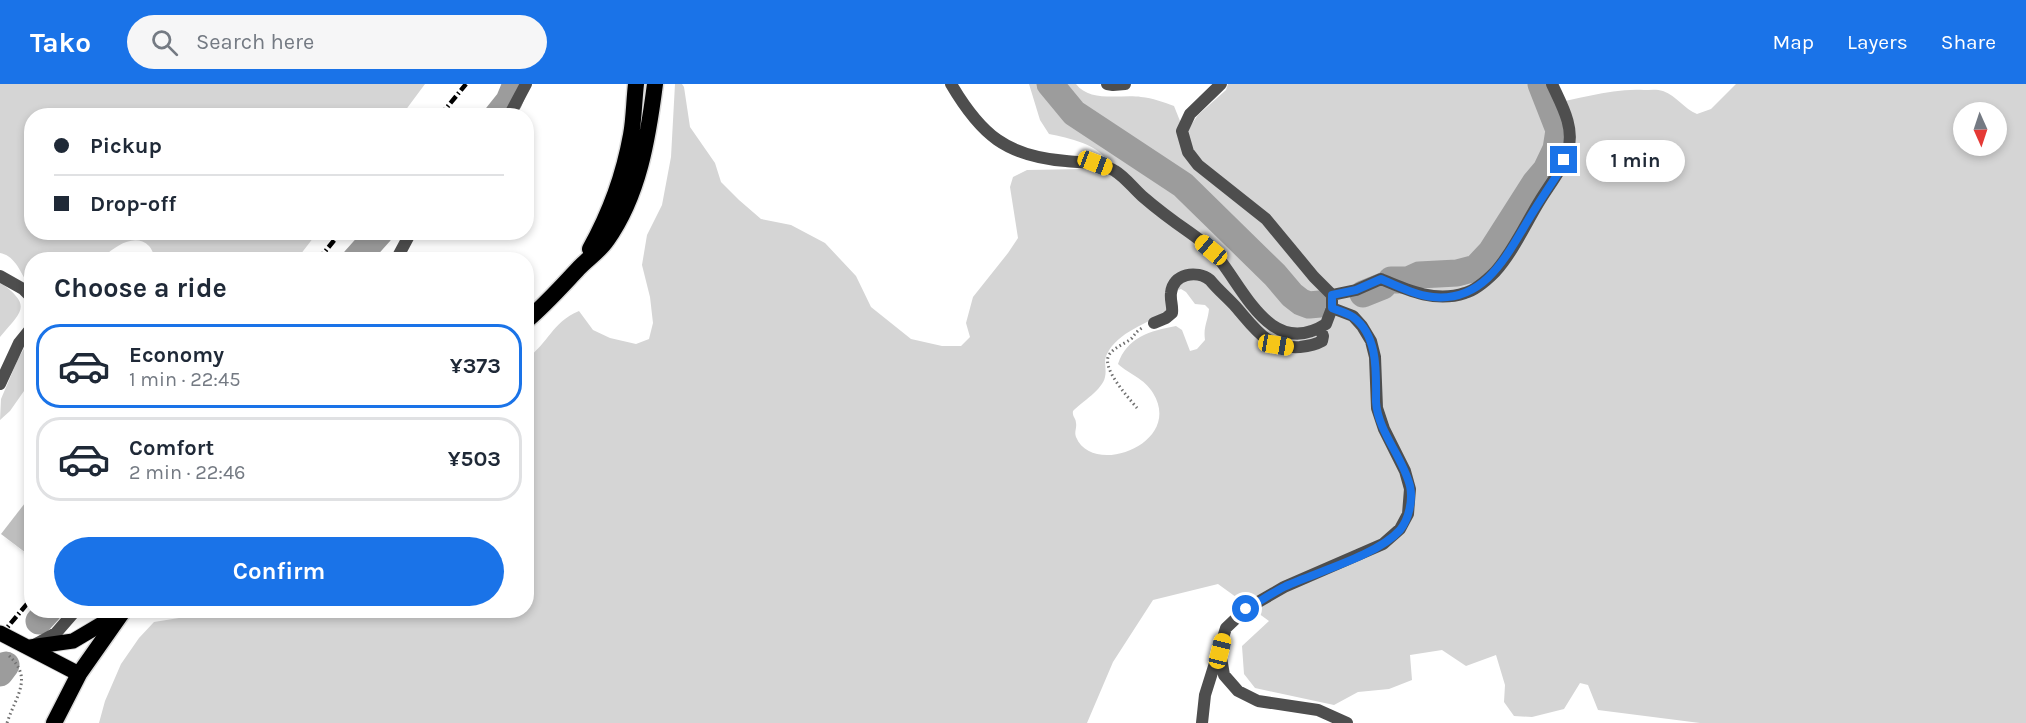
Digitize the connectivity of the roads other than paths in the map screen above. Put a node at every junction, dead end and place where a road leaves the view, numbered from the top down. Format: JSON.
{"nodes":[{"id":1,"x":526,"y":84,"type":"edge"},
{"id":2,"x":636,"y":84,"type":"edge"},
{"id":3,"x":655,"y":84,"type":"edge"},
{"id":4,"x":951,"y":84,"type":"edge"},
{"id":5,"x":1107,"y":84,"type":"edge"},
{"id":6,"x":1125,"y":84,"type":"edge"},
{"id":7,"x":1221,"y":84,"type":"edge"},
{"id":8,"x":1552,"y":84,"type":"edge"},
{"id":9,"x":513,"y":108,"type":"edge"},
{"id":10,"x":580,"y":266,"type":"junction"},
{"id":11,"x":0,"y":276,"type":"edge"},
{"id":12,"x":24,"y":291,"type":"edge"},
{"id":13,"x":1332,"y":302,"type":"junction"},
{"id":14,"x":534,"y":315,"type":"edge"},
{"id":15,"x":1154,"y":323,"type":"road end"},
{"id":16,"x":1320,"y":328,"type":"junction"},
{"id":17,"x":24,"y":337,"type":"edge"},
{"id":18,"x":0,"y":384,"type":"edge"},
{"id":19,"x":69,"y":618,"type":"edge"},
{"id":20,"x":111,"y":618,"type":"edge"},
{"id":21,"x":118,"y":618,"type":"edge"},
{"id":22,"x":0,"y":633,"type":"edge"},
{"id":23,"x":30,"y":647,"type":"junction"},
{"id":24,"x":1220,"y":651,"type":"junction"},
{"id":25,"x":79,"y":674,"type":"junction"},
{"id":26,"x":54,"y":723,"type":"edge"},
{"id":27,"x":1202,"y":723,"type":"edge"},
{"id":28,"x":1347,"y":723,"type":"edge"}],
"edges":[{"from":1,"to":9,"type":"street"},
{"from":2,"to":10,"type":"highway"},
{"from":3,"to":10,"type":"highway"},
{"from":4,"to":16,"type":"street"},
{"from":5,"to":6,"type":"street"},
{"from":7,"to":13,"type":"street"},
{"from":8,"to":13,"type":"street"},
{"from":10,"to":14,"type":"highway"},
{"from":11,"to":12,"type":"street"},
{"from":13,"to":16,"type":"street"},
{"from":13,"to":24,"type":"street"},
{"from":15,"to":16,"type":"street"},
{"from":17,"to":18,"type":"street"},
{"from":19,"to":23,"type":"street"},
{"from":20,"to":23,"type":"main road"},
{"from":21,"to":25,"type":"highway"},
{"from":22,"to":23,"type":"main road"},
{"from":23,"to":25,"type":"main road"},
{"from":24,"to":27,"type":"street"},
{"from":24,"to":28,"type":"street"},
{"from":25,"to":26,"type":"highway"}]}
